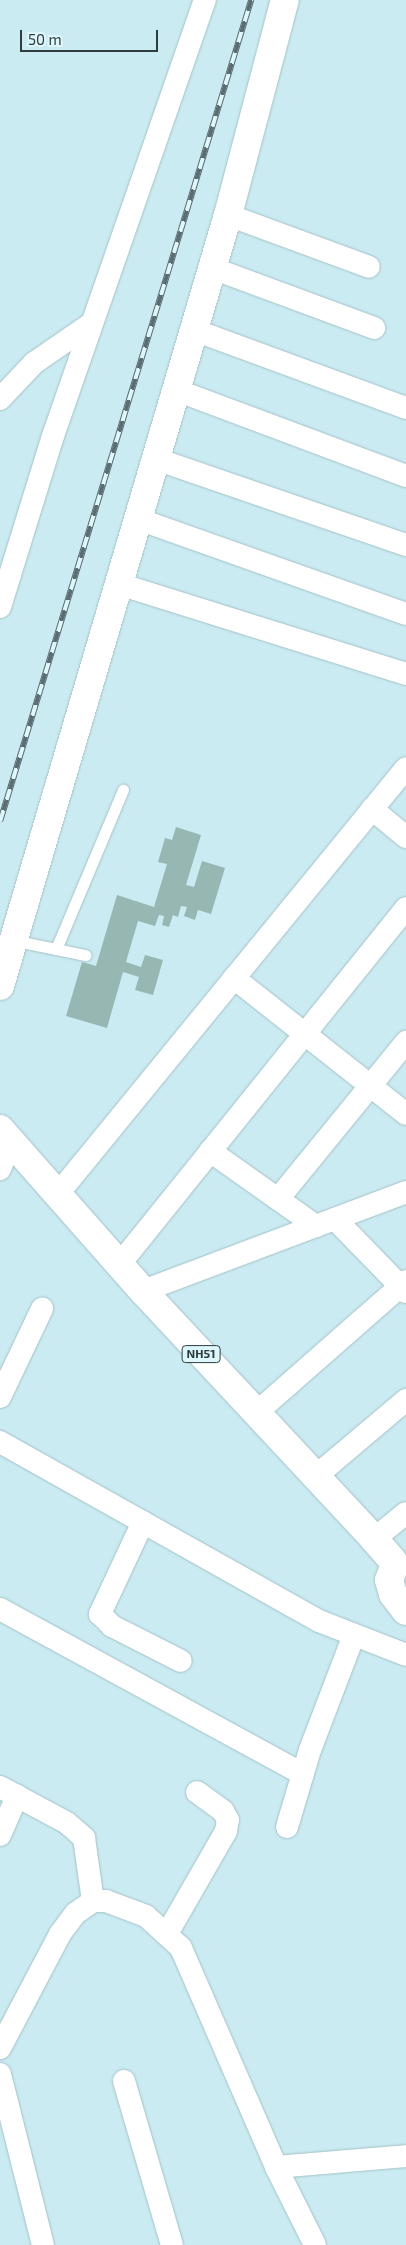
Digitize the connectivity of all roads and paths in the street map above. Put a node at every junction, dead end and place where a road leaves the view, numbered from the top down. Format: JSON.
{"nodes":[{"id":1,"x":205,"y":0,"type":"edge"},
{"id":2,"x":285,"y":0,"type":"edge"},
{"id":3,"x":228,"y":215,"type":"junction"},
{"id":4,"x":369,"y":267,"type":"dead end"},
{"id":5,"x":212,"y":268,"type":"junction"},
{"id":6,"x":92,"y":322,"type":"junction"},
{"id":7,"x":374,"y":328,"type":"dead end"},
{"id":8,"x":194,"y":330,"type":"junction"},
{"id":9,"x":176,"y":390,"type":"junction"},
{"id":10,"x":0,"y":399,"type":"edge"},
{"id":11,"x":406,"y":408,"type":"edge"},
{"id":12,"x":156,"y":459,"type":"junction"},
{"id":13,"x":406,"y":476,"type":"edge"},
{"id":14,"x":138,"y":518,"type":"junction"},
{"id":15,"x":406,"y":545,"type":"edge"},
{"id":16,"x":119,"y":584,"type":"junction"},
{"id":17,"x":0,"y":607,"type":"edge"},
{"id":18,"x":406,"y":614,"type":"edge"},
{"id":19,"x":406,"y":674,"type":"edge"},
{"id":20,"x":406,"y":768,"type":"edge"},
{"id":21,"x":123,"y":790,"type":"dead end"},
{"id":22,"x":372,"y":809,"type":"junction"},
{"id":23,"x":406,"y":837,"type":"edge"},
{"id":24,"x":406,"y":908,"type":"edge"},
{"id":25,"x":12,"y":940,"type":"junction"},
{"id":26,"x":56,"y":949,"type":"junction"},
{"id":27,"x":85,"y":955,"type":"dead end"},
{"id":28,"x":234,"y":978,"type":"junction"},
{"id":29,"x":0,"y":986,"type":"edge"},
{"id":30,"x":305,"y":1033,"type":"junction"},
{"id":31,"x":406,"y":1042,"type":"edge"},
{"id":32,"x":371,"y":1085,"type":"junction"},
{"id":33,"x":406,"y":1114,"type":"edge"},
{"id":34,"x":5,"y":1136,"type":"edge"},
{"id":35,"x":210,"y":1151,"type":"junction"},
{"id":36,"x":0,"y":1168,"type":"edge"},
{"id":37,"x":406,"y":1192,"type":"edge"},
{"id":38,"x":57,"y":1195,"type":"junction"},
{"id":39,"x":278,"y":1199,"type":"junction"},
{"id":40,"x":326,"y":1222,"type":"junction"},
{"id":41,"x":119,"y":1265,"type":"junction"},
{"id":42,"x":404,"y":1286,"type":"edge"},
{"id":43,"x":143,"y":1291,"type":"junction"},
{"id":44,"x":42,"y":1309,"type":"dead end"},
{"id":45,"x":0,"y":1397,"type":"edge"},
{"id":46,"x":406,"y":1400,"type":"edge"},
{"id":47,"x":256,"y":1412,"type":"junction"},
{"id":48,"x":0,"y":1442,"type":"edge"},
{"id":49,"x":316,"y":1476,"type":"junction"},
{"id":50,"x":406,"y":1513,"type":"edge"},
{"id":51,"x":143,"y":1522,"type":"junction"},
{"id":52,"x":374,"y":1539,"type":"junction"},
{"id":53,"x":398,"y":1581,"type":"edge"},
{"id":54,"x":0,"y":1609,"type":"edge"},
{"id":55,"x":406,"y":1611,"type":"edge"},
{"id":56,"x":354,"y":1635,"type":"junction"},
{"id":57,"x":406,"y":1655,"type":"edge"},
{"id":58,"x":181,"y":1661,"type":"dead end"},
{"id":59,"x":303,"y":1774,"type":"junction"},
{"id":60,"x":9,"y":1791,"type":"edge"},
{"id":61,"x":197,"y":1792,"type":"dead end"},
{"id":62,"x":287,"y":1827,"type":"dead end"},
{"id":63,"x":0,"y":1835,"type":"edge"},
{"id":64,"x":93,"y":1901,"type":"junction"},
{"id":65,"x":168,"y":1932,"type":"junction"},
{"id":66,"x":0,"y":2048,"type":"edge"},
{"id":67,"x":0,"y":2074,"type":"edge"},
{"id":68,"x":124,"y":2081,"type":"dead end"},
{"id":69,"x":406,"y":2156,"type":"edge"},
{"id":70,"x":276,"y":2167,"type":"junction"},
{"id":71,"x":43,"y":2245,"type":"edge"},
{"id":72,"x":172,"y":2245,"type":"edge"},
{"id":73,"x":316,"y":2245,"type":"edge"}],
"edges":[{"from":1,"to":6,"type":"street"},
{"from":2,"to":3,"type":"main road"},
{"from":3,"to":4,"type":"street"},
{"from":3,"to":5,"type":"main road"},
{"from":5,"to":7,"type":"street"},
{"from":5,"to":8,"type":"main road"},
{"from":6,"to":10,"type":"street"},
{"from":6,"to":17,"type":"street"},
{"from":8,"to":9,"type":"main road"},
{"from":8,"to":11,"type":"street"},
{"from":9,"to":12,"type":"main road"},
{"from":9,"to":13,"type":"street"},
{"from":12,"to":14,"type":"main road"},
{"from":12,"to":15,"type":"street"},
{"from":14,"to":16,"type":"main road"},
{"from":14,"to":18,"type":"street"},
{"from":16,"to":19,"type":"street"},
{"from":16,"to":25,"type":"main road"},
{"from":20,"to":22,"type":"street"},
{"from":21,"to":26,"type":"lane"},
{"from":22,"to":23,"type":"street"},
{"from":22,"to":28,"type":"street"},
{"from":24,"to":30,"type":"street"},
{"from":25,"to":26,"type":"lane"},
{"from":25,"to":29,"type":"main road"},
{"from":26,"to":27,"type":"lane"},
{"from":28,"to":30,"type":"street"},
{"from":28,"to":38,"type":"street"},
{"from":30,"to":32,"type":"street"},
{"from":30,"to":35,"type":"street"},
{"from":31,"to":32,"type":"street"},
{"from":32,"to":33,"type":"street"},
{"from":32,"to":39,"type":"street"},
{"from":34,"to":36,"type":"street"},
{"from":34,"to":38,"type":"main road","number":"NH51"},
{"from":35,"to":39,"type":"street"},
{"from":35,"to":41,"type":"street"},
{"from":37,"to":40,"type":"street"},
{"from":38,"to":41,"type":"main road","number":"NH51"},
{"from":39,"to":40,"type":"street"},
{"from":40,"to":42,"type":"street"},
{"from":40,"to":43,"type":"street"},
{"from":41,"to":43,"type":"main road","number":"NH51"},
{"from":42,"to":47,"type":"street"},
{"from":43,"to":47,"type":"main road","number":"NH51"},
{"from":44,"to":45,"type":"street"},
{"from":46,"to":49,"type":"street"},
{"from":47,"to":49,"type":"main road","number":"NH51"},
{"from":48,"to":51,"type":"street"},
{"from":49,"to":52,"type":"main road","number":"NH51"},
{"from":50,"to":52,"type":"street"},
{"from":51,"to":56,"type":"street"},
{"from":51,"to":58,"type":"street"},
{"from":52,"to":53,"type":"main road","number":"NH51"},
{"from":53,"to":55,"type":"main road","number":"NH51"},
{"from":54,"to":59,"type":"street"},
{"from":56,"to":57,"type":"street"},
{"from":56,"to":59,"type":"street"},
{"from":59,"to":62,"type":"street"},
{"from":60,"to":63,"type":"street"},
{"from":60,"to":64,"type":"street"},
{"from":61,"to":65,"type":"street"},
{"from":64,"to":65,"type":"street"},
{"from":64,"to":66,"type":"street"},
{"from":65,"to":70,"type":"street"},
{"from":67,"to":71,"type":"street"},
{"from":68,"to":72,"type":"street"},
{"from":69,"to":70,"type":"street"},
{"from":70,"to":73,"type":"street"}]}
